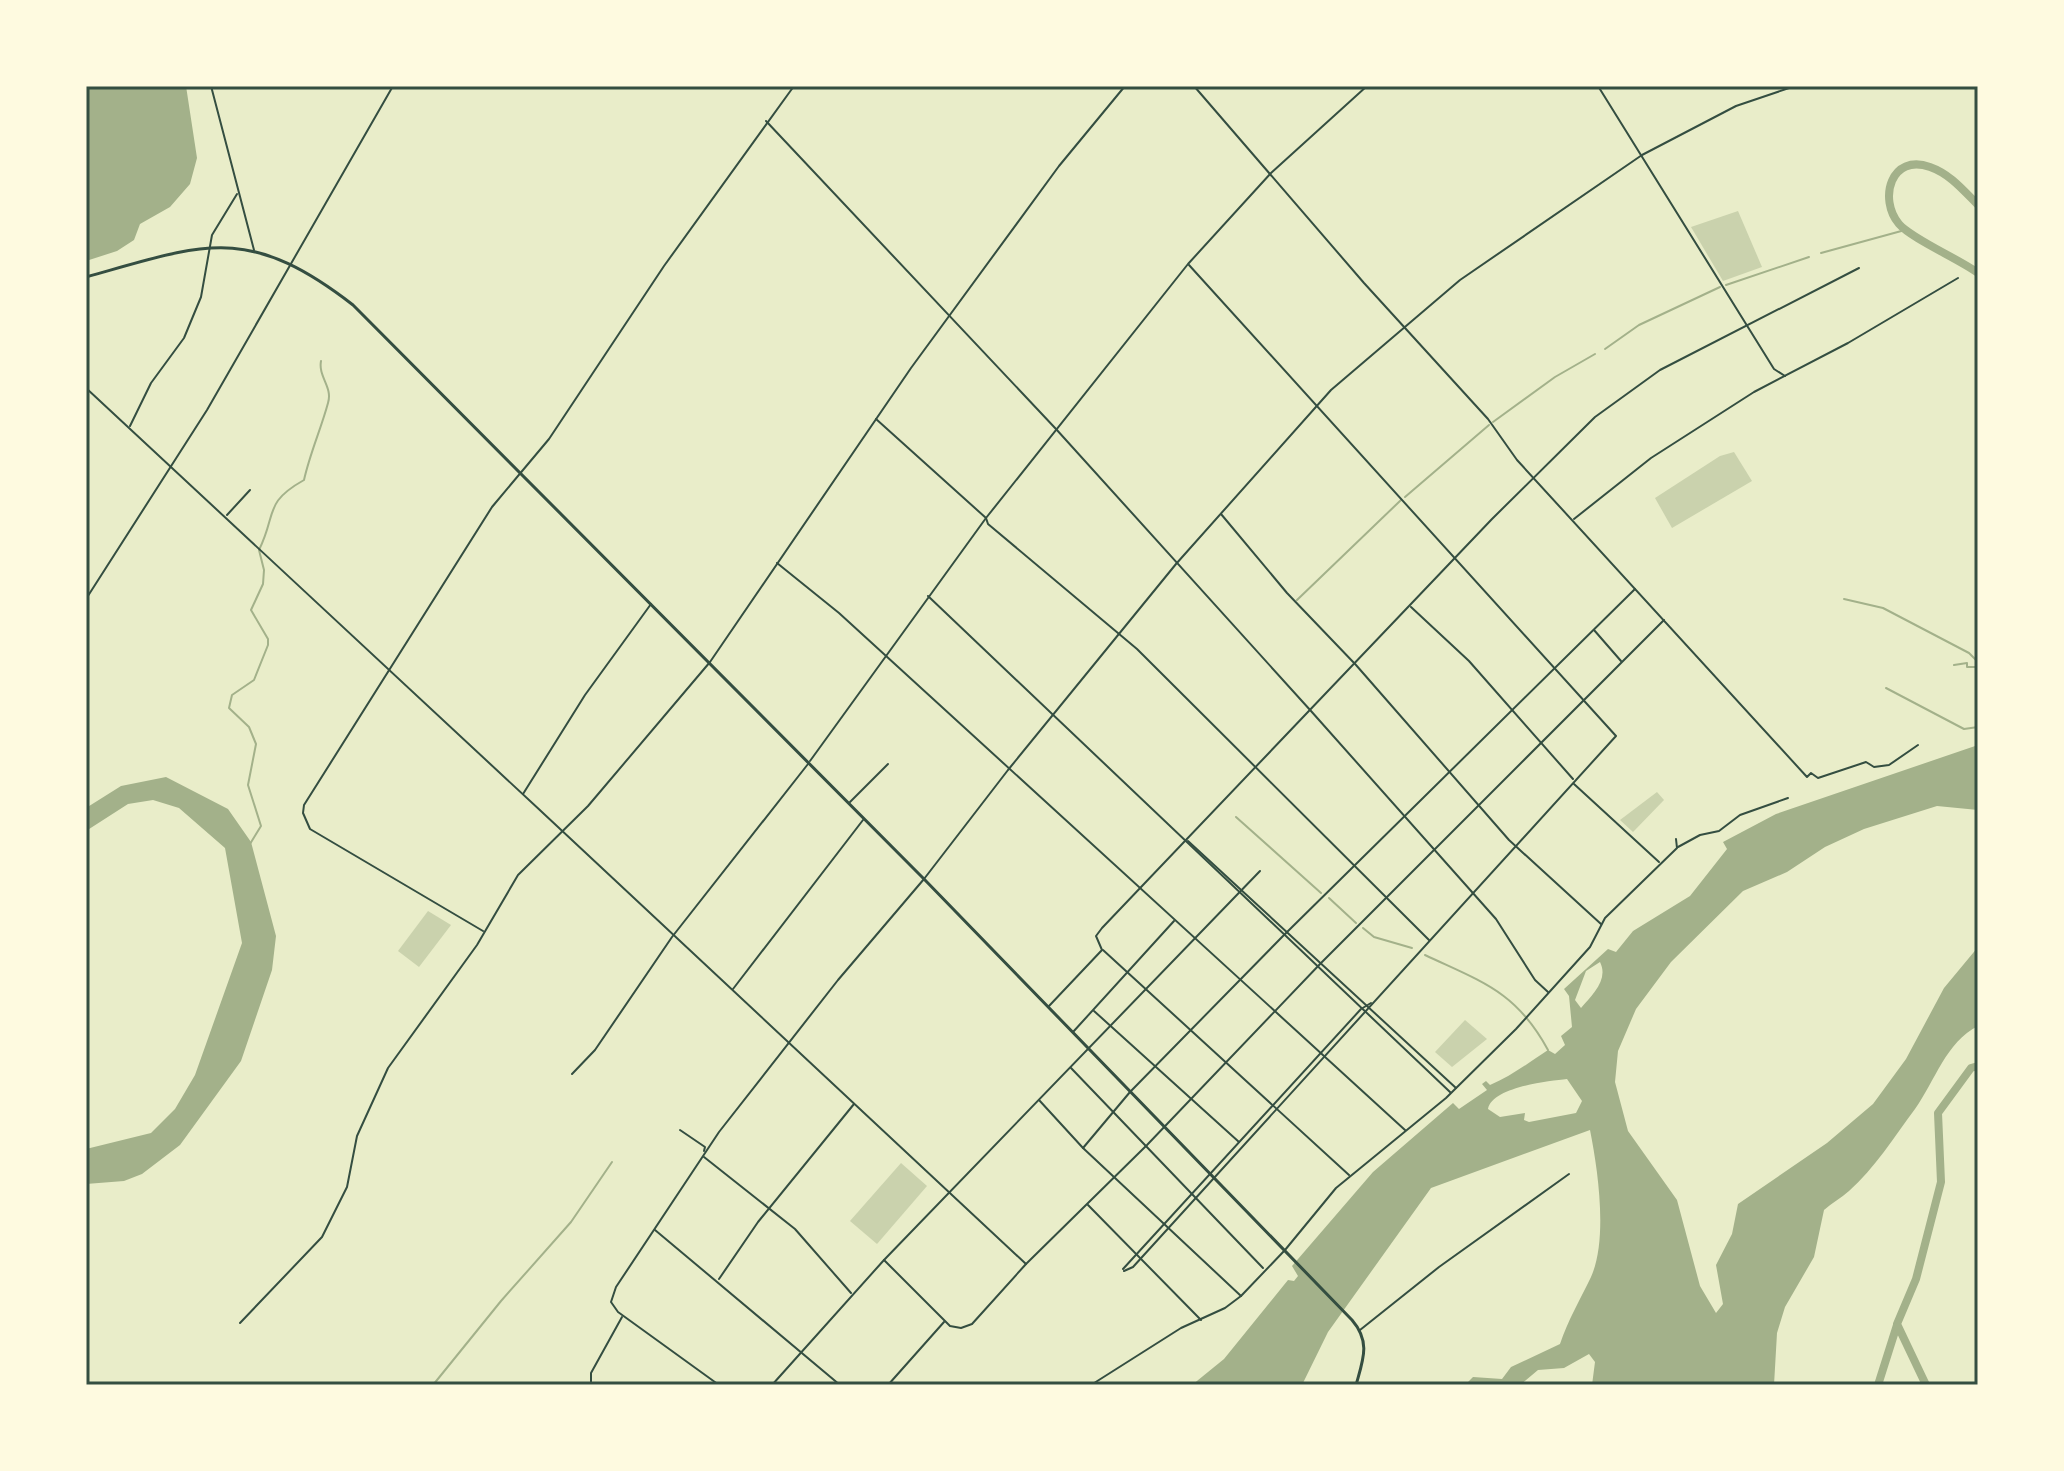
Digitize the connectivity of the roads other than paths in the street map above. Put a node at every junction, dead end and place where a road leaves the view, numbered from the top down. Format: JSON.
{"nodes":[{"id":1,"x":211,"y":86,"type":"edge"},
{"id":2,"x":393,"y":86,"type":"edge"},
{"id":3,"x":794,"y":86,"type":"edge"},
{"id":4,"x":1125,"y":86,"type":"edge"},
{"id":5,"x":1194,"y":86,"type":"edge"},
{"id":6,"x":1367,"y":86,"type":"edge"},
{"id":7,"x":1598,"y":86,"type":"edge"},
{"id":8,"x":1795,"y":86,"type":"edge"},
{"id":9,"x":766,"y":121,"type":"junction"},
{"id":10,"x":1642,"y":155,"type":"junction"},
{"id":11,"x":1271,"y":173,"type":"junction"},
{"id":12,"x":237,"y":194,"type":"junction"},
{"id":13,"x":210,"y":245,"type":"junction"},
{"id":14,"x":254,"y":250,"type":"junction"},
{"id":15,"x":1188,"y":264,"type":"junction"},
{"id":16,"x":290,"y":265,"type":"junction"},
{"id":17,"x":1859,"y":268,"type":"dead end"},
{"id":18,"x":86,"y":277,"type":"edge"},
{"id":19,"x":1958,"y":278,"type":"dead end"},
{"id":20,"x":948,"y":318,"type":"junction"},
{"id":21,"x":1746,"y":324,"type":"junction"},
{"id":22,"x":1404,"y":326,"type":"junction"},
{"id":23,"x":1786,"y":376,"type":"junction"},
{"id":24,"x":86,"y":388,"type":"edge"},
{"id":25,"x":1317,"y":406,"type":"junction"},
{"id":26,"x":875,"y":419,"type":"junction"},
{"id":27,"x":129,"y":428,"type":"junction"},
{"id":28,"x":1056,"y":429,"type":"junction"},
{"id":29,"x":173,"y":466,"type":"junction"},
{"id":30,"x":520,"y":472,"type":"junction"},
{"id":31,"x":1535,"y":480,"type":"junction"},
{"id":32,"x":250,"y":490,"type":"dead end"},
{"id":33,"x":1220,"y":513,"type":"junction"},
{"id":34,"x":226,"y":516,"type":"junction"},
{"id":35,"x":986,"y":518,"type":"junction"},
{"id":36,"x":1573,"y":519,"type":"junction"},
{"id":37,"x":1455,"y":559,"type":"junction"},
{"id":38,"x":776,"y":562,"type":"junction"},
{"id":39,"x":1176,"y":564,"type":"junction"},
{"id":40,"x":1635,"y":589,"type":"junction"},
{"id":41,"x":928,"y":596,"type":"junction"},
{"id":42,"x":86,"y":599,"type":"edge"},
{"id":43,"x":651,"y":604,"type":"junction"},
{"id":44,"x":1410,"y":606,"type":"junction"},
{"id":45,"x":1664,"y":620,"type":"junction"},
{"id":46,"x":1594,"y":629,"type":"junction"},
{"id":47,"x":1120,"y":634,"type":"junction"},
{"id":48,"x":886,"y":657,"type":"junction"},
{"id":49,"x":1621,"y":661,"type":"junction"},
{"id":50,"x":710,"y":662,"type":"junction"},
{"id":51,"x":1356,"y":665,"type":"junction"},
{"id":52,"x":1554,"y":668,"type":"junction"},
{"id":53,"x":390,"y":672,"type":"junction"},
{"id":54,"x":1584,"y":699,"type":"junction"},
{"id":55,"x":1311,"y":711,"type":"junction"},
{"id":56,"x":1511,"y":711,"type":"junction"},
{"id":57,"x":1053,"y":715,"type":"junction"},
{"id":58,"x":1539,"y":743,"type":"junction"},
{"id":59,"x":1918,"y":745,"type":"dead end"},
{"id":60,"x":809,"y":762,"type":"junction"},
{"id":61,"x":888,"y":764,"type":"dead end"},
{"id":62,"x":1256,"y":767,"type":"junction"},
{"id":63,"x":1008,"y":770,"type":"junction"},
{"id":64,"x":1451,"y":771,"type":"junction"},
{"id":65,"x":1574,"y":782,"type":"junction"},
{"id":66,"x":523,"y":795,"type":"junction"},
{"id":67,"x":1788,"y":798,"type":"dead end"},
{"id":68,"x":849,"y":803,"type":"junction"},
{"id":69,"x":1480,"y":805,"type":"junction"},
{"id":70,"x":1404,"y":816,"type":"junction"},
{"id":71,"x":864,"y":818,"type":"junction"},
{"id":72,"x":561,"y":831,"type":"junction"},
{"id":73,"x":1676,"y":839,"type":"dead end"},
{"id":74,"x":1187,"y":841,"type":"junction"},
{"id":75,"x":1517,"y":846,"type":"junction"},
{"id":76,"x":1677,"y":848,"type":"junction"},
{"id":77,"x":1434,"y":851,"type":"junction"},
{"id":78,"x":1660,"y":863,"type":"junction"},
{"id":79,"x":1355,"y":866,"type":"junction"},
{"id":80,"x":1260,"y":871,"type":"dead end"},
{"id":81,"x":924,"y":879,"type":"junction"},
{"id":82,"x":1140,"y":890,"type":"junction"},
{"id":83,"x":1243,"y":890,"type":"junction"},
{"id":84,"x":1239,"y":894,"type":"junction"},
{"id":85,"x":1473,"y":894,"type":"junction"},
{"id":86,"x":1387,"y":897,"type":"junction"},
{"id":87,"x":1175,"y":920,"type":"junction"},
{"id":88,"x":1601,"y":924,"type":"junction"},
{"id":89,"x":484,"y":932,"type":"junction"},
{"id":90,"x":1288,"y":932,"type":"junction"},
{"id":91,"x":1283,"y":936,"type":"junction"},
{"id":92,"x":672,"y":937,"type":"junction"},
{"id":93,"x":1196,"y":938,"type":"junction"},
{"id":94,"x":1430,"y":940,"type":"junction"},
{"id":95,"x":1102,"y":949,"type":"junction"},
{"id":96,"x":1321,"y":963,"type":"junction"},
{"id":97,"x":1317,"y":968,"type":"junction"},
{"id":98,"x":1128,"y":973,"type":"junction"},
{"id":99,"x":1240,"y":981,"type":"junction"},
{"id":100,"x":733,"y":990,"type":"junction"},
{"id":101,"x":1146,"y":990,"type":"junction"},
{"id":102,"x":1548,"y":992,"type":"junction"},
{"id":103,"x":1372,"y":1003,"type":"junction"},
{"id":104,"x":1365,"y":1005,"type":"junction"},
{"id":105,"x":1048,"y":1007,"type":"junction"},
{"id":106,"x":1361,"y":1009,"type":"junction"},
{"id":107,"x":1370,"y":1009,"type":"junction"},
{"id":108,"x":1094,"y":1011,"type":"junction"},
{"id":109,"x":1273,"y":1013,"type":"junction"},
{"id":110,"x":1366,"y":1014,"type":"junction"},
{"id":111,"x":1112,"y":1027,"type":"junction"},
{"id":112,"x":1192,"y":1031,"type":"junction"},
{"id":113,"x":1072,"y":1033,"type":"junction"},
{"id":114,"x":789,"y":1042,"type":"junction"},
{"id":115,"x":1090,"y":1050,"type":"junction"},
{"id":116,"x":1322,"y":1052,"type":"junction"},
{"id":117,"x":1327,"y":1057,"type":"junction"},
{"id":118,"x":1227,"y":1062,"type":"junction"},
{"id":119,"x":1071,"y":1067,"type":"junction"},
{"id":120,"x":1155,"y":1068,"type":"junction"},
{"id":121,"x":572,"y":1074,"type":"dead end"},
{"id":122,"x":1456,"y":1088,"type":"junction"},
{"id":123,"x":1130,"y":1092,"type":"junction"},
{"id":124,"x":1451,"y":1092,"type":"junction"},
{"id":125,"x":1038,"y":1099,"type":"junction"},
{"id":126,"x":1189,"y":1100,"type":"junction"},
{"id":127,"x":854,"y":1104,"type":"junction"},
{"id":128,"x":1274,"y":1106,"type":"junction"},
{"id":129,"x":1279,"y":1110,"type":"junction"},
{"id":130,"x":1116,"y":1113,"type":"junction"},
{"id":131,"x":1164,"y":1127,"type":"junction"},
{"id":132,"x":680,"y":1130,"type":"dead end"},
{"id":133,"x":1405,"y":1130,"type":"junction"},
{"id":134,"x":1240,"y":1142,"type":"junction"},
{"id":135,"x":1147,"y":1145,"type":"junction"},
{"id":136,"x":1083,"y":1148,"type":"junction"},
{"id":137,"x":703,"y":1156,"type":"junction"},
{"id":138,"x":1211,"y":1174,"type":"junction"},
{"id":139,"x":1569,"y":1174,"type":"dead end"},
{"id":140,"x":1349,"y":1175,"type":"junction"},
{"id":141,"x":1114,"y":1178,"type":"junction"},
{"id":142,"x":1215,"y":1178,"type":"junction"},
{"id":143,"x":948,"y":1193,"type":"junction"},
{"id":144,"x":1193,"y":1193,"type":"junction"},
{"id":145,"x":1198,"y":1197,"type":"junction"},
{"id":146,"x":1087,"y":1204,"type":"junction"},
{"id":147,"x":770,"y":1208,"type":"junction"},
{"id":148,"x":1164,"y":1224,"type":"junction"},
{"id":149,"x":1169,"y":1227,"type":"junction"},
{"id":150,"x":654,"y":1229,"type":"junction"},
{"id":151,"x":1285,"y":1250,"type":"junction"},
{"id":152,"x":1137,"y":1253,"type":"junction"},
{"id":153,"x":1140,"y":1259,"type":"junction"},
{"id":154,"x":884,"y":1260,"type":"junction"},
{"id":155,"x":1026,"y":1264,"type":"junction"},
{"id":156,"x":1264,"y":1269,"type":"junction"},
{"id":157,"x":719,"y":1280,"type":"junction"},
{"id":158,"x":852,"y":1294,"type":"junction"},
{"id":159,"x":1241,"y":1296,"type":"junction"},
{"id":160,"x":622,"y":1316,"type":"junction"},
{"id":161,"x":1201,"y":1320,"type":"junction"},
{"id":162,"x":945,"y":1322,"type":"junction"},
{"id":163,"x":240,"y":1323,"type":"dead end"},
{"id":164,"x":1360,"y":1330,"type":"junction"},
{"id":165,"x":802,"y":1351,"type":"junction"},
{"id":166,"x":591,"y":1385,"type":"edge"},
{"id":167,"x":719,"y":1385,"type":"edge"},
{"id":168,"x":772,"y":1385,"type":"edge"},
{"id":169,"x":840,"y":1385,"type":"edge"},
{"id":170,"x":888,"y":1385,"type":"edge"},
{"id":171,"x":1091,"y":1385,"type":"edge"},
{"id":172,"x":1356,"y":1385,"type":"edge"}],
"edges":[{"from":1,"to":12,"type":"street"},
{"from":2,"to":16,"type":"street"},
{"from":3,"to":9,"type":"street"},
{"from":4,"to":20,"type":"street"},
{"from":5,"to":11,"type":"street"},
{"from":6,"to":11,"type":"street"},
{"from":7,"to":10,"type":"street"},
{"from":8,"to":10,"type":"street"},
{"from":9,"to":20,"type":"street"},
{"from":9,"to":30,"type":"street"},
{"from":10,"to":21,"type":"street"},
{"from":10,"to":22,"type":"street"},
{"from":11,"to":15,"type":"street"},
{"from":11,"to":22,"type":"street"},
{"from":12,"to":13,"type":"street"},
{"from":12,"to":14,"type":"street"},
{"from":13,"to":14,"type":"main road"},
{"from":13,"to":18,"type":"main road"},
{"from":13,"to":27,"type":"street"},
{"from":14,"to":16,"type":"main road"},
{"from":15,"to":25,"type":"street"},
{"from":15,"to":28,"type":"street"},
{"from":16,"to":29,"type":"street"},
{"from":16,"to":30,"type":"main road"},
{"from":17,"to":21,"type":"street"},
{"from":19,"to":23,"type":"street"},
{"from":20,"to":26,"type":"street"},
{"from":20,"to":28,"type":"street"},
{"from":21,"to":23,"type":"street"},
{"from":21,"to":31,"type":"street"},
{"from":22,"to":25,"type":"street"},
{"from":22,"to":31,"type":"street"},
{"from":23,"to":36,"type":"street"},
{"from":24,"to":27,"type":"street"},
{"from":25,"to":33,"type":"street"},
{"from":25,"to":37,"type":"street"},
{"from":26,"to":35,"type":"street"},
{"from":26,"to":38,"type":"street"},
{"from":27,"to":29,"type":"street"},
{"from":28,"to":35,"type":"street"},
{"from":28,"to":39,"type":"street"},
{"from":29,"to":34,"type":"street"},
{"from":29,"to":42,"type":"street"},
{"from":30,"to":43,"type":"main road"},
{"from":30,"to":53,"type":"street"},
{"from":31,"to":36,"type":"street"},
{"from":31,"to":37,"type":"street"},
{"from":32,"to":34,"type":"street"},
{"from":33,"to":39,"type":"street"},
{"from":33,"to":51,"type":"street"},
{"from":34,"to":53,"type":"street"},
{"from":35,"to":41,"type":"street"},
{"from":35,"to":47,"type":"street"},
{"from":36,"to":40,"type":"street"},
{"from":37,"to":44,"type":"street"},
{"from":37,"to":52,"type":"street"},
{"from":38,"to":48,"type":"street"},
{"from":38,"to":50,"type":"street"},
{"from":39,"to":47,"type":"street"},
{"from":39,"to":55,"type":"street"},
{"from":40,"to":45,"type":"street"},
{"from":40,"to":46,"type":"street"},
{"from":41,"to":48,"type":"street"},
{"from":41,"to":57,"type":"street"},
{"from":43,"to":50,"type":"main road"},
{"from":43,"to":66,"type":"street"},
{"from":44,"to":51,"type":"street"},
{"from":44,"to":56,"type":"street"},
{"from":45,"to":49,"type":"street"},
{"from":45,"to":59,"type":"street"},
{"from":46,"to":49,"type":"street"},
{"from":46,"to":52,"type":"street"},
{"from":47,"to":57,"type":"street"},
{"from":47,"to":62,"type":"street"},
{"from":48,"to":60,"type":"street"},
{"from":48,"to":63,"type":"street"},
{"from":49,"to":54,"type":"street"},
{"from":50,"to":60,"type":"main road"},
{"from":50,"to":72,"type":"street"},
{"from":51,"to":55,"type":"street"},
{"from":51,"to":64,"type":"street"},
{"from":52,"to":54,"type":"street"},
{"from":52,"to":56,"type":"street"},
{"from":53,"to":66,"type":"street"},
{"from":53,"to":89,"type":"street"},
{"from":54,"to":58,"type":"street"},
{"from":54,"to":65,"type":"street"},
{"from":55,"to":62,"type":"street"},
{"from":55,"to":70,"type":"street"},
{"from":56,"to":58,"type":"street"},
{"from":56,"to":64,"type":"street"},
{"from":57,"to":63,"type":"street"},
{"from":57,"to":74,"type":"street"},
{"from":58,"to":65,"type":"street"},
{"from":58,"to":69,"type":"street"},
{"from":60,"to":68,"type":"main road"},
{"from":60,"to":92,"type":"street"},
{"from":61,"to":68,"type":"street"},
{"from":62,"to":74,"type":"street"},
{"from":62,"to":79,"type":"street"},
{"from":63,"to":81,"type":"street"},
{"from":63,"to":82,"type":"street"},
{"from":64,"to":69,"type":"street"},
{"from":64,"to":70,"type":"street"},
{"from":65,"to":75,"type":"street"},
{"from":65,"to":78,"type":"street"},
{"from":66,"to":72,"type":"street"},
{"from":67,"to":76,"type":"street"},
{"from":68,"to":71,"type":"main road"},
{"from":69,"to":75,"type":"street"},
{"from":69,"to":77,"type":"street"},
{"from":70,"to":77,"type":"street"},
{"from":70,"to":79,"type":"street"},
{"from":71,"to":81,"type":"main road"},
{"from":71,"to":100,"type":"street"},
{"from":72,"to":89,"type":"street"},
{"from":72,"to":92,"type":"street"},
{"from":73,"to":76,"type":"street"},
{"from":74,"to":82,"type":"street"},
{"from":74,"to":83,"type":"street"},
{"from":74,"to":84,"type":"street"},
{"from":75,"to":85,"type":"street"},
{"from":75,"to":88,"type":"street"},
{"from":76,"to":78,"type":"street"},
{"from":77,"to":85,"type":"street"},
{"from":77,"to":86,"type":"street"},
{"from":78,"to":88,"type":"street"},
{"from":79,"to":86,"type":"street"},
{"from":79,"to":90,"type":"street"},
{"from":80,"to":83,"type":"street"},
{"from":81,"to":105,"type":"main road"},
{"from":81,"to":114,"type":"street"},
{"from":82,"to":87,"type":"street"},
{"from":82,"to":95,"type":"street"},
{"from":83,"to":84,"type":"street"},
{"from":83,"to":90,"type":"street"},
{"from":84,"to":91,"type":"street"},
{"from":84,"to":93,"type":"street"},
{"from":85,"to":94,"type":"street"},
{"from":85,"to":102,"type":"street"},
{"from":86,"to":94,"type":"street"},
{"from":86,"to":96,"type":"street"},
{"from":87,"to":93,"type":"street"},
{"from":87,"to":98,"type":"street"},
{"from":88,"to":102,"type":"street"},
{"from":89,"to":163,"type":"street"},
{"from":90,"to":91,"type":"street"},
{"from":90,"to":96,"type":"street"},
{"from":91,"to":97,"type":"street"},
{"from":91,"to":99,"type":"street"},
{"from":92,"to":100,"type":"street"},
{"from":92,"to":121,"type":"street"},
{"from":93,"to":99,"type":"street"},
{"from":93,"to":101,"type":"street"},
{"from":94,"to":103,"type":"street"},
{"from":95,"to":98,"type":"street"},
{"from":95,"to":105,"type":"street"},
{"from":96,"to":97,"type":"street"},
{"from":96,"to":104,"type":"street"},
{"from":97,"to":106,"type":"street"},
{"from":97,"to":109,"type":"street"},
{"from":98,"to":101,"type":"street"},
{"from":98,"to":108,"type":"street"},
{"from":99,"to":109,"type":"street"},
{"from":99,"to":112,"type":"street"},
{"from":100,"to":114,"type":"street"},
{"from":101,"to":111,"type":"street"},
{"from":101,"to":112,"type":"street"},
{"from":102,"to":122,"type":"street"},
{"from":103,"to":104,"type":"street"},
{"from":103,"to":107,"type":"street"},
{"from":104,"to":106,"type":"street"},
{"from":104,"to":107,"type":"street"},
{"from":105,"to":113,"type":"main road"},
{"from":106,"to":110,"type":"street"},
{"from":106,"to":116,"type":"street"},
{"from":107,"to":110,"type":"street"},
{"from":107,"to":122,"type":"street"},
{"from":108,"to":111,"type":"street"},
{"from":108,"to":113,"type":"street"},
{"from":109,"to":116,"type":"street"},
{"from":109,"to":118,"type":"street"},
{"from":110,"to":117,"type":"street"},
{"from":110,"to":124,"type":"street"},
{"from":111,"to":115,"type":"street"},
{"from":111,"to":120,"type":"street"},
{"from":112,"to":118,"type":"street"},
{"from":112,"to":120,"type":"street"},
{"from":113,"to":115,"type":"main road"},
{"from":114,"to":127,"type":"street"},
{"from":114,"to":137,"type":"street"},
{"from":115,"to":119,"type":"street"},
{"from":115,"to":123,"type":"main road"},
{"from":116,"to":117,"type":"street"},
{"from":116,"to":128,"type":"street"},
{"from":117,"to":129,"type":"street"},
{"from":117,"to":133,"type":"street"},
{"from":118,"to":126,"type":"street"},
{"from":118,"to":128,"type":"street"},
{"from":119,"to":125,"type":"street"},
{"from":119,"to":130,"type":"street"},
{"from":120,"to":123,"type":"street"},
{"from":120,"to":126,"type":"street"},
{"from":122,"to":124,"type":"street"},
{"from":123,"to":130,"type":"street"},
{"from":123,"to":131,"type":"main road"},
{"from":124,"to":133,"type":"street"},
{"from":125,"to":136,"type":"street"},
{"from":125,"to":143,"type":"street"},
{"from":126,"to":131,"type":"street"},
{"from":126,"to":134,"type":"street"},
{"from":127,"to":143,"type":"street"},
{"from":127,"to":147,"type":"street"},
{"from":128,"to":129,"type":"street"},
{"from":128,"to":134,"type":"street"},
{"from":129,"to":140,"type":"street"},
{"from":129,"to":142,"type":"street"},
{"from":130,"to":135,"type":"street"},
{"from":130,"to":136,"type":"street"},
{"from":131,"to":135,"type":"street"},
{"from":131,"to":138,"type":"main road"},
{"from":132,"to":137,"type":"street"},
{"from":133,"to":140,"type":"street"},
{"from":134,"to":138,"type":"street"},
{"from":135,"to":141,"type":"street"},
{"from":135,"to":144,"type":"street"},
{"from":136,"to":141,"type":"street"},
{"from":137,"to":147,"type":"street"},
{"from":137,"to":150,"type":"street"},
{"from":138,"to":142,"type":"main road"},
{"from":138,"to":144,"type":"street"},
{"from":139,"to":164,"type":"street"},
{"from":140,"to":151,"type":"street"},
{"from":141,"to":146,"type":"street"},
{"from":141,"to":148,"type":"street"},
{"from":142,"to":145,"type":"street"},
{"from":142,"to":151,"type":"main road"},
{"from":143,"to":154,"type":"street"},
{"from":143,"to":155,"type":"street"},
{"from":144,"to":145,"type":"street"},
{"from":144,"to":148,"type":"street"},
{"from":145,"to":149,"type":"street"},
{"from":145,"to":156,"type":"street"},
{"from":146,"to":152,"type":"street"},
{"from":146,"to":155,"type":"street"},
{"from":147,"to":157,"type":"street"},
{"from":147,"to":158,"type":"street"},
{"from":148,"to":149,"type":"street"},
{"from":148,"to":152,"type":"street"},
{"from":149,"to":153,"type":"street"},
{"from":149,"to":159,"type":"street"},
{"from":150,"to":157,"type":"street"},
{"from":150,"to":160,"type":"street"},
{"from":151,"to":156,"type":"street"},
{"from":151,"to":164,"type":"main road"},
{"from":152,"to":153,"type":"street"},
{"from":152,"to":153,"type":"street"},
{"from":153,"to":161,"type":"street"},
{"from":154,"to":158,"type":"street"},
{"from":154,"to":162,"type":"street"},
{"from":155,"to":162,"type":"street"},
{"from":156,"to":159,"type":"street"},
{"from":157,"to":165,"type":"street"},
{"from":158,"to":165,"type":"street"},
{"from":159,"to":161,"type":"street"},
{"from":160,"to":166,"type":"street"},
{"from":160,"to":167,"type":"street"},
{"from":161,"to":171,"type":"street"},
{"from":162,"to":170,"type":"street"},
{"from":164,"to":172,"type":"main road"},
{"from":165,"to":168,"type":"street"},
{"from":165,"to":169,"type":"street"}]}
